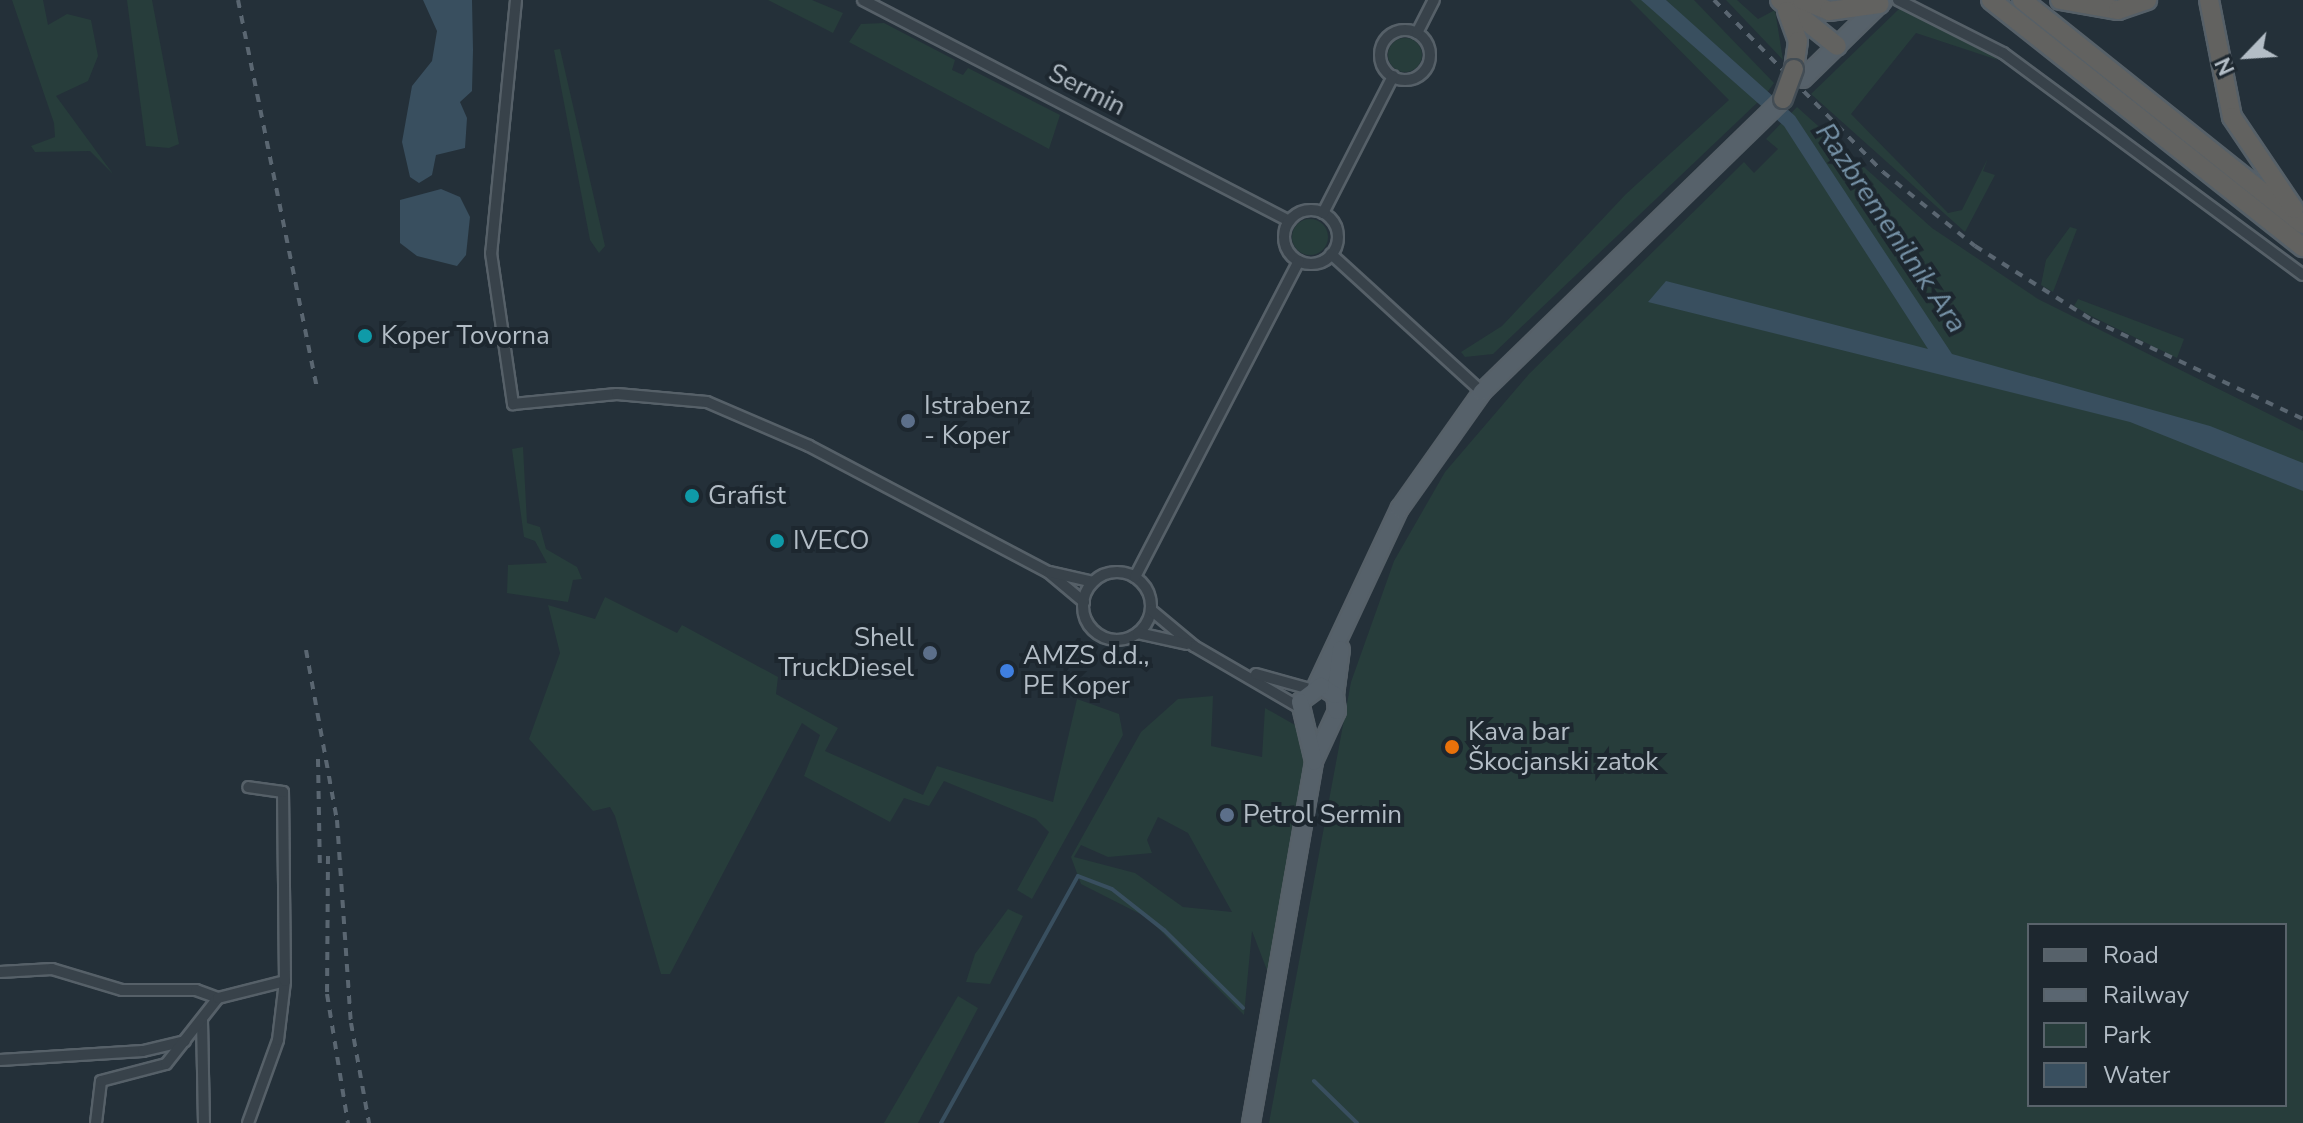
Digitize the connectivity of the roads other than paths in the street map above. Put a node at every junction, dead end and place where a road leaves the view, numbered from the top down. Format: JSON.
{"nodes":[{"id":1,"x":516,"y":0,"type":"edge"},
{"id":2,"x":863,"y":0,"type":"edge"},
{"id":3,"x":1434,"y":0,"type":"edge"},
{"id":4,"x":1991,"y":0,"type":"edge"},
{"id":5,"x":2022,"y":0,"type":"edge"},
{"id":6,"x":2060,"y":0,"type":"edge"},
{"id":7,"x":2147,"y":0,"type":"edge"},
{"id":8,"x":2209,"y":0,"type":"edge"},
{"id":9,"x":1888,"y":1,"type":"edge"},
{"id":10,"x":1795,"y":3,"type":"edge"},
{"id":11,"x":1417,"y":33,"type":"junction"},
{"id":12,"x":1837,"y":46,"type":"junction"},
{"id":13,"x":1799,"y":74,"type":"junction"},
{"id":14,"x":1393,"y":76,"type":"junction"},
{"id":15,"x":1783,"y":99,"type":"joint"},
{"id":16,"x":1323,"y":213,"type":"junction"},
{"id":17,"x":1289,"y":221,"type":"junction"},
{"id":18,"x":2303,"y":222,"type":"edge"},
{"id":19,"x":2303,"y":247,"type":"edge"},
{"id":20,"x":1331,"y":254,"type":"junction"},
{"id":21,"x":1299,"y":261,"type":"junction"},
{"id":22,"x":2303,"y":275,"type":"edge"},
{"id":23,"x":1482,"y":392,"type":"junction"},
{"id":24,"x":1048,"y":572,"type":"junction"},
{"id":25,"x":1135,"y":577,"type":"junction"},
{"id":26,"x":1093,"y":582,"type":"junction"},
{"id":27,"x":1084,"y":602,"type":"junction"},
{"id":28,"x":1151,"y":610,"type":"junction"},
{"id":29,"x":1138,"y":633,"type":"junction"},
{"id":30,"x":1343,"y":635,"type":"junction"},
{"id":31,"x":1194,"y":646,"type":"junction"},
{"id":32,"x":1239,"y":669,"type":"junction"},
{"id":33,"x":1313,"y":688,"type":"junction"},
{"id":34,"x":1335,"y":695,"type":"junction"},
{"id":35,"x":1303,"y":714,"type":"junction"},
{"id":36,"x":1330,"y":722,"type":"junction"},
{"id":37,"x":1314,"y":761,"type":"junction"},
{"id":38,"x":248,"y":787,"type":"dead end"},
{"id":39,"x":0,"y":972,"type":"edge"},
{"id":40,"x":285,"y":981,"type":"junction"},
{"id":41,"x":218,"y":998,"type":"junction"},
{"id":42,"x":200,"y":1031,"type":"junction"},
{"id":43,"x":185,"y":1041,"type":"junction"},
{"id":44,"x":0,"y":1060,"type":"edge"},
{"id":45,"x":96,"y":1123,"type":"edge"},
{"id":46,"x":204,"y":1123,"type":"edge"},
{"id":47,"x":248,"y":1123,"type":"edge"},
{"id":48,"x":1251,"y":1123,"type":"edge"}],
"edges":[{"from":1,"to":24,"type":"street"},
{"from":2,"to":17,"type":"street","name":"Sermin"},
{"from":3,"to":11,"type":"street"},
{"from":4,"to":19,"type":"highway"},
{"from":5,"to":18,"type":"highway"},
{"from":6,"to":7,"type":"highway"},
{"from":8,"to":18,"type":"highway"},
{"from":9,"to":10,"type":"highway"},
{"from":9,"to":12,"type":"main road"},
{"from":9,"to":22,"type":"street"},
{"from":10,"to":12,"type":"highway"},
{"from":10,"to":12,"type":"highway"},
{"from":10,"to":13,"type":"highway"},
{"from":11,"to":14,"type":"street"},
{"from":11,"to":14,"type":"street"},
{"from":12,"to":13,"type":"main road"},
{"from":13,"to":15,"type":"highway","bridge":true},
{"from":14,"to":16,"type":"street"},
{"from":15,"to":23,"type":"main road"},
{"from":16,"to":17,"type":"street"},
{"from":16,"to":20,"type":"street"},
{"from":17,"to":21,"type":"street"},
{"from":20,"to":21,"type":"street"},
{"from":20,"to":23,"type":"street"},
{"from":21,"to":25,"type":"street"},
{"from":23,"to":30,"type":"main road"},
{"from":24,"to":26,"type":"street"},
{"from":24,"to":27,"type":"street"},
{"from":25,"to":26,"type":"street"},
{"from":25,"to":28,"type":"street"},
{"from":26,"to":27,"type":"street"},
{"from":27,"to":29,"type":"street"},
{"from":28,"to":29,"type":"street"},
{"from":28,"to":31,"type":"street"},
{"from":29,"to":31,"type":"street"},
{"from":30,"to":33,"type":"main road"},
{"from":30,"to":34,"type":"main road"},
{"from":31,"to":32,"type":"street"},
{"from":32,"to":33,"type":"street"},
{"from":32,"to":35,"type":"street"},
{"from":33,"to":34,"type":"main road"},
{"from":33,"to":35,"type":"main road"},
{"from":34,"to":36,"type":"main road"},
{"from":35,"to":36,"type":"main road"},
{"from":35,"to":37,"type":"main road"},
{"from":36,"to":37,"type":"main road"},
{"from":37,"to":48,"type":"main road"},
{"from":38,"to":40,"type":"street"},
{"from":39,"to":41,"type":"street"},
{"from":40,"to":41,"type":"street"},
{"from":40,"to":47,"type":"street"},
{"from":41,"to":42,"type":"street"},
{"from":42,"to":43,"type":"street"},
{"from":42,"to":46,"type":"street"},
{"from":43,"to":44,"type":"street"},
{"from":43,"to":45,"type":"street"}]}
